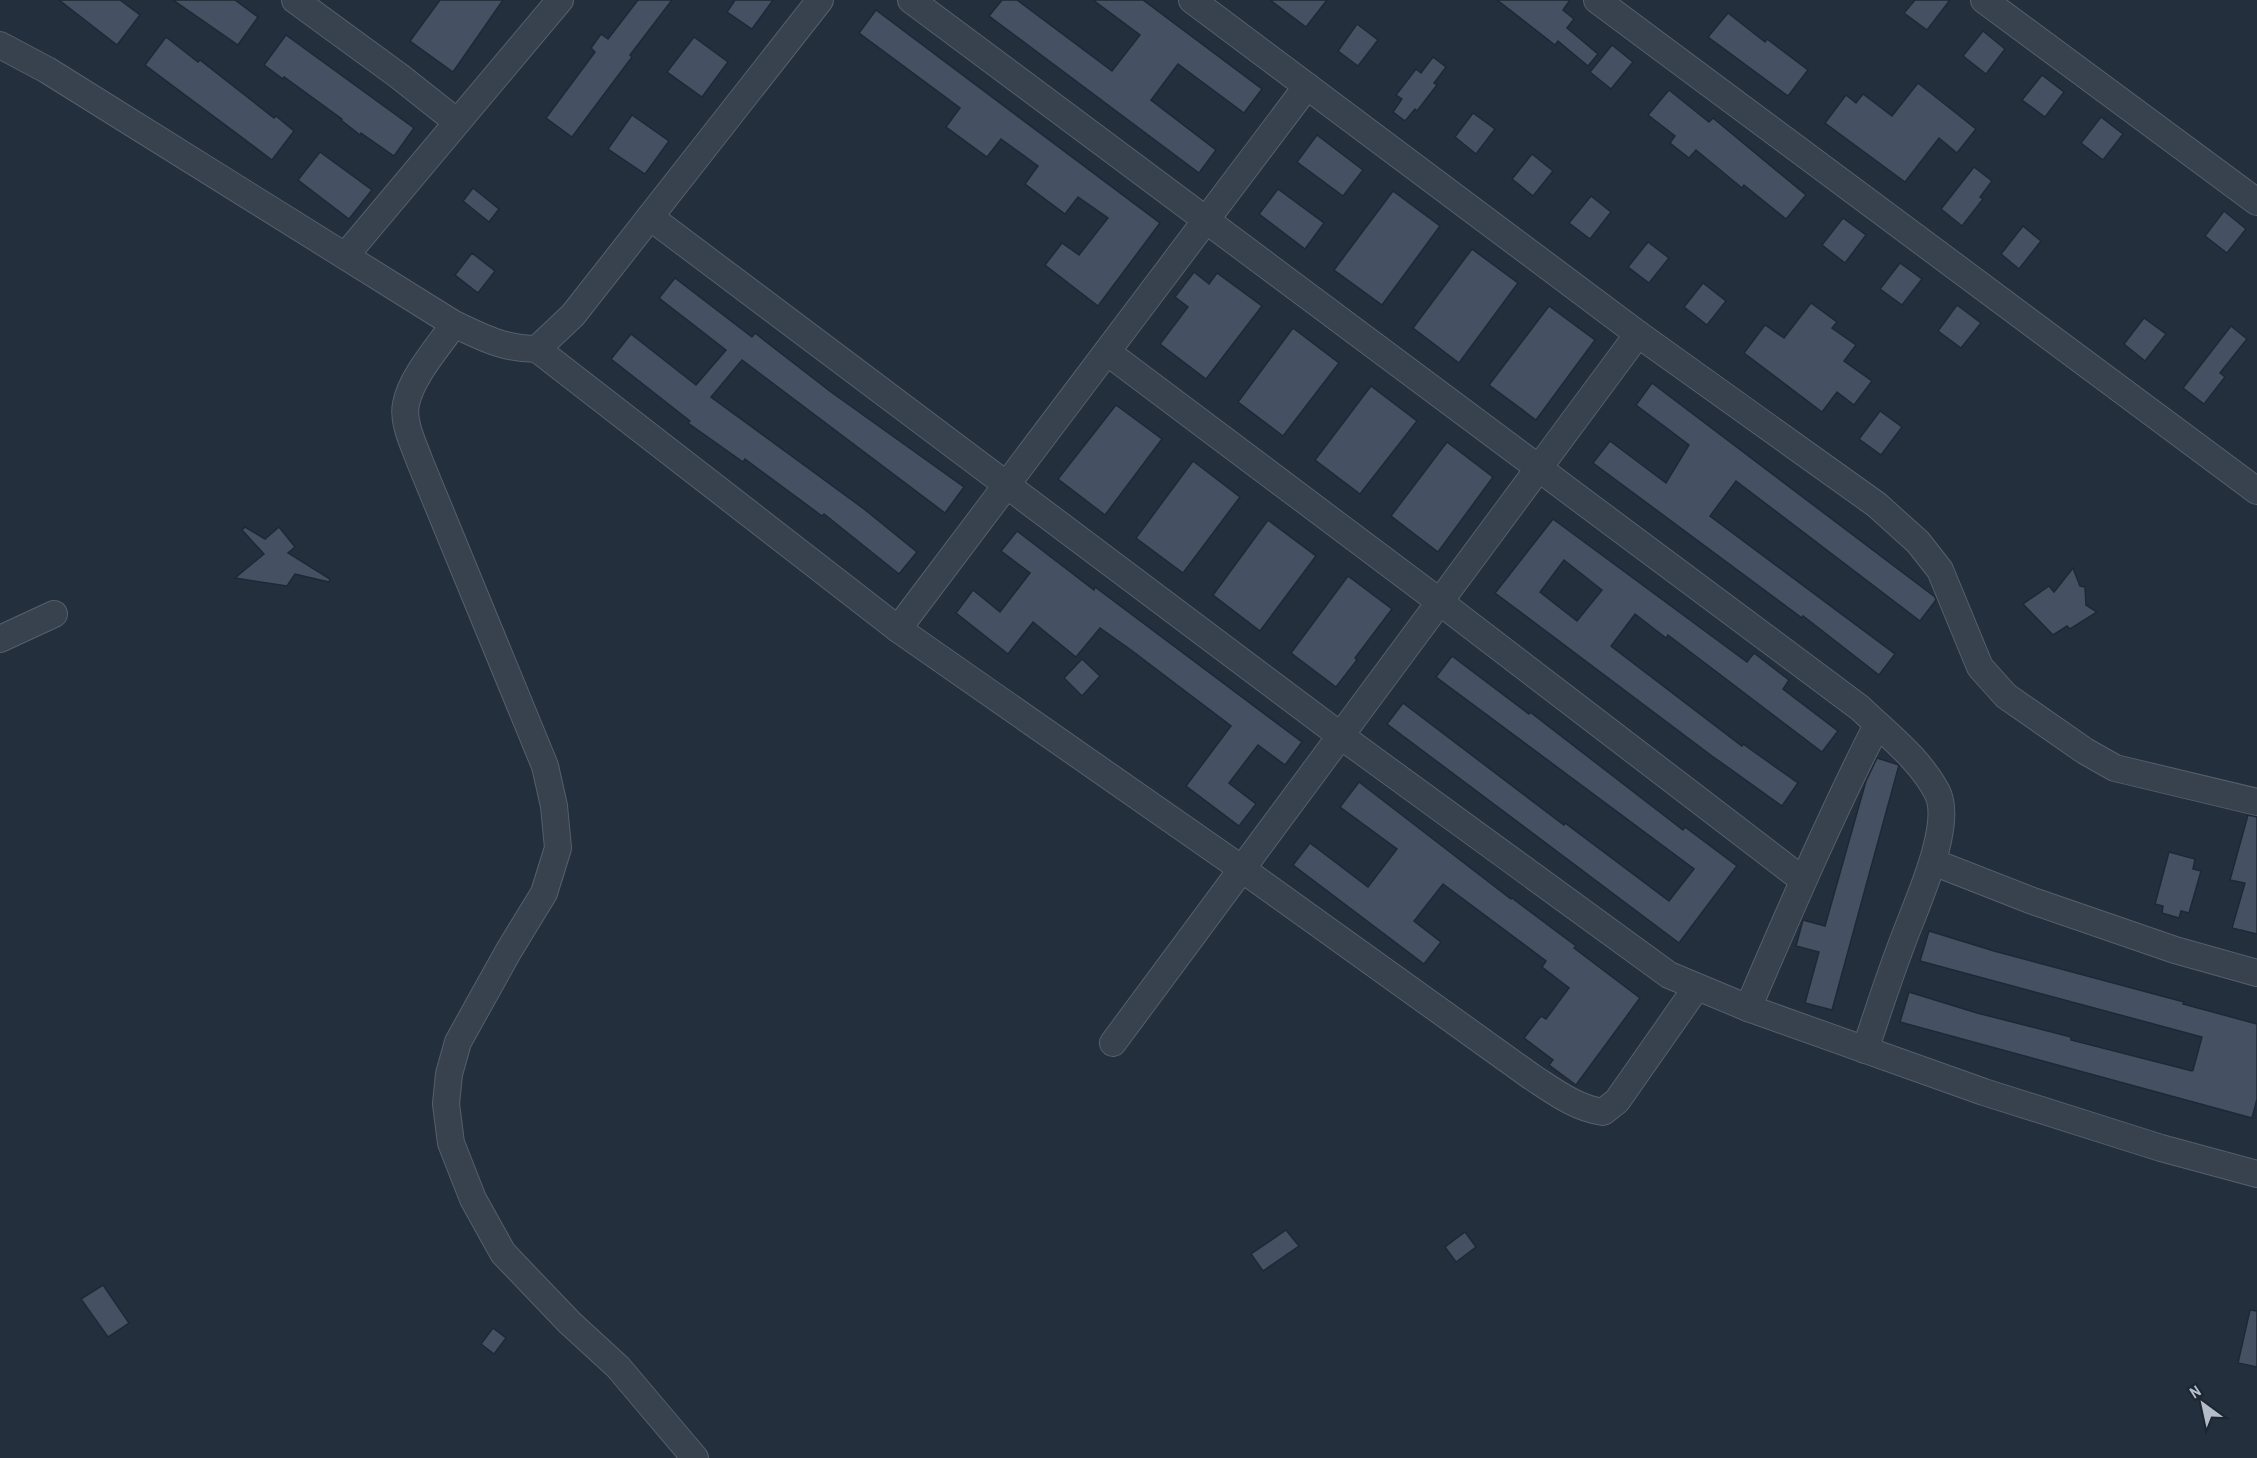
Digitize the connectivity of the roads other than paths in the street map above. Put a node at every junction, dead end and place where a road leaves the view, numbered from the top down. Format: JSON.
{"nodes":[{"id":1,"x":295,"y":0,"type":"edge"},
{"id":2,"x":560,"y":0,"type":"edge"},
{"id":3,"x":820,"y":0,"type":"edge"},
{"id":4,"x":911,"y":0,"type":"edge"},
{"id":5,"x":1192,"y":0,"type":"edge"},
{"id":6,"x":1597,"y":0,"type":"edge"},
{"id":7,"x":1984,"y":0,"type":"edge"},
{"id":8,"x":0,"y":45,"type":"edge"},
{"id":9,"x":1307,"y":86,"type":"junction"},
{"id":10,"x":457,"y":122,"type":"junction"},
{"id":11,"x":2257,"y":202,"type":"edge"},
{"id":12,"x":650,"y":217,"type":"junction"},
{"id":13,"x":1206,"y":220,"type":"junction"},
{"id":14,"x":346,"y":255,"type":"junction"},
{"id":15,"x":454,"y":324,"type":"junction"},
{"id":16,"x":1638,"y":334,"type":"junction"},
{"id":17,"x":537,"y":349,"type":"junction"},
{"id":18,"x":1107,"y":352,"type":"junction"},
{"id":19,"x":1539,"y":468,"type":"junction"},
{"id":20,"x":1007,"y":484,"type":"junction"},
{"id":21,"x":2257,"y":491,"type":"edge"},
{"id":22,"x":1440,"y":602,"type":"junction"},
{"id":23,"x":54,"y":614,"type":"dead end"},
{"id":24,"x":898,"y":629,"type":"junction"},
{"id":25,"x":0,"y":639,"type":"edge"},
{"id":26,"x":1877,"y":725,"type":"junction"},
{"id":27,"x":1341,"y":736,"type":"junction"},
{"id":28,"x":2257,"y":802,"type":"edge"},
{"id":29,"x":1933,"y":862,"type":"junction"},
{"id":30,"x":1242,"y":869,"type":"junction"},
{"id":31,"x":1803,"y":880,"type":"junction"},
{"id":32,"x":2257,"y":973,"type":"edge"},
{"id":33,"x":1696,"y":988,"type":"junction"},
{"id":34,"x":1748,"y":1008,"type":"junction"},
{"id":35,"x":1113,"y":1043,"type":"dead end"},
{"id":36,"x":1865,"y":1050,"type":"junction"},
{"id":37,"x":2257,"y":1174,"type":"edge"},
{"id":38,"x":695,"y":1458,"type":"edge"}],
"edges":[{"from":1,"to":10,"type":"street"},
{"from":2,"to":10,"type":"street"},
{"from":3,"to":12,"type":"street"},
{"from":4,"to":13,"type":"street"},
{"from":5,"to":9,"type":"street"},
{"from":6,"to":21,"type":"street"},
{"from":7,"to":11,"type":"street"},
{"from":8,"to":14,"type":"street"},
{"from":9,"to":13,"type":"street"},
{"from":9,"to":16,"type":"street"},
{"from":10,"to":14,"type":"street"},
{"from":12,"to":17,"type":"street"},
{"from":12,"to":20,"type":"street"},
{"from":13,"to":18,"type":"street"},
{"from":13,"to":19,"type":"street"},
{"from":14,"to":15,"type":"street"},
{"from":15,"to":17,"type":"street"},
{"from":15,"to":38,"type":"street"},
{"from":16,"to":19,"type":"street"},
{"from":16,"to":28,"type":"street"},
{"from":17,"to":24,"type":"street"},
{"from":18,"to":20,"type":"street"},
{"from":18,"to":22,"type":"street"},
{"from":19,"to":22,"type":"street"},
{"from":19,"to":26,"type":"street"},
{"from":20,"to":24,"type":"street"},
{"from":20,"to":27,"type":"street"},
{"from":22,"to":27,"type":"street"},
{"from":22,"to":31,"type":"street"},
{"from":23,"to":25,"type":"street"},
{"from":24,"to":30,"type":"street"},
{"from":26,"to":29,"type":"street"},
{"from":26,"to":31,"type":"street"},
{"from":27,"to":30,"type":"street"},
{"from":27,"to":33,"type":"street"},
{"from":29,"to":32,"type":"street"},
{"from":29,"to":36,"type":"street"},
{"from":30,"to":33,"type":"street"},
{"from":30,"to":35,"type":"street"},
{"from":31,"to":34,"type":"street"},
{"from":33,"to":34,"type":"street"},
{"from":34,"to":36,"type":"street"},
{"from":36,"to":37,"type":"street"}]}
